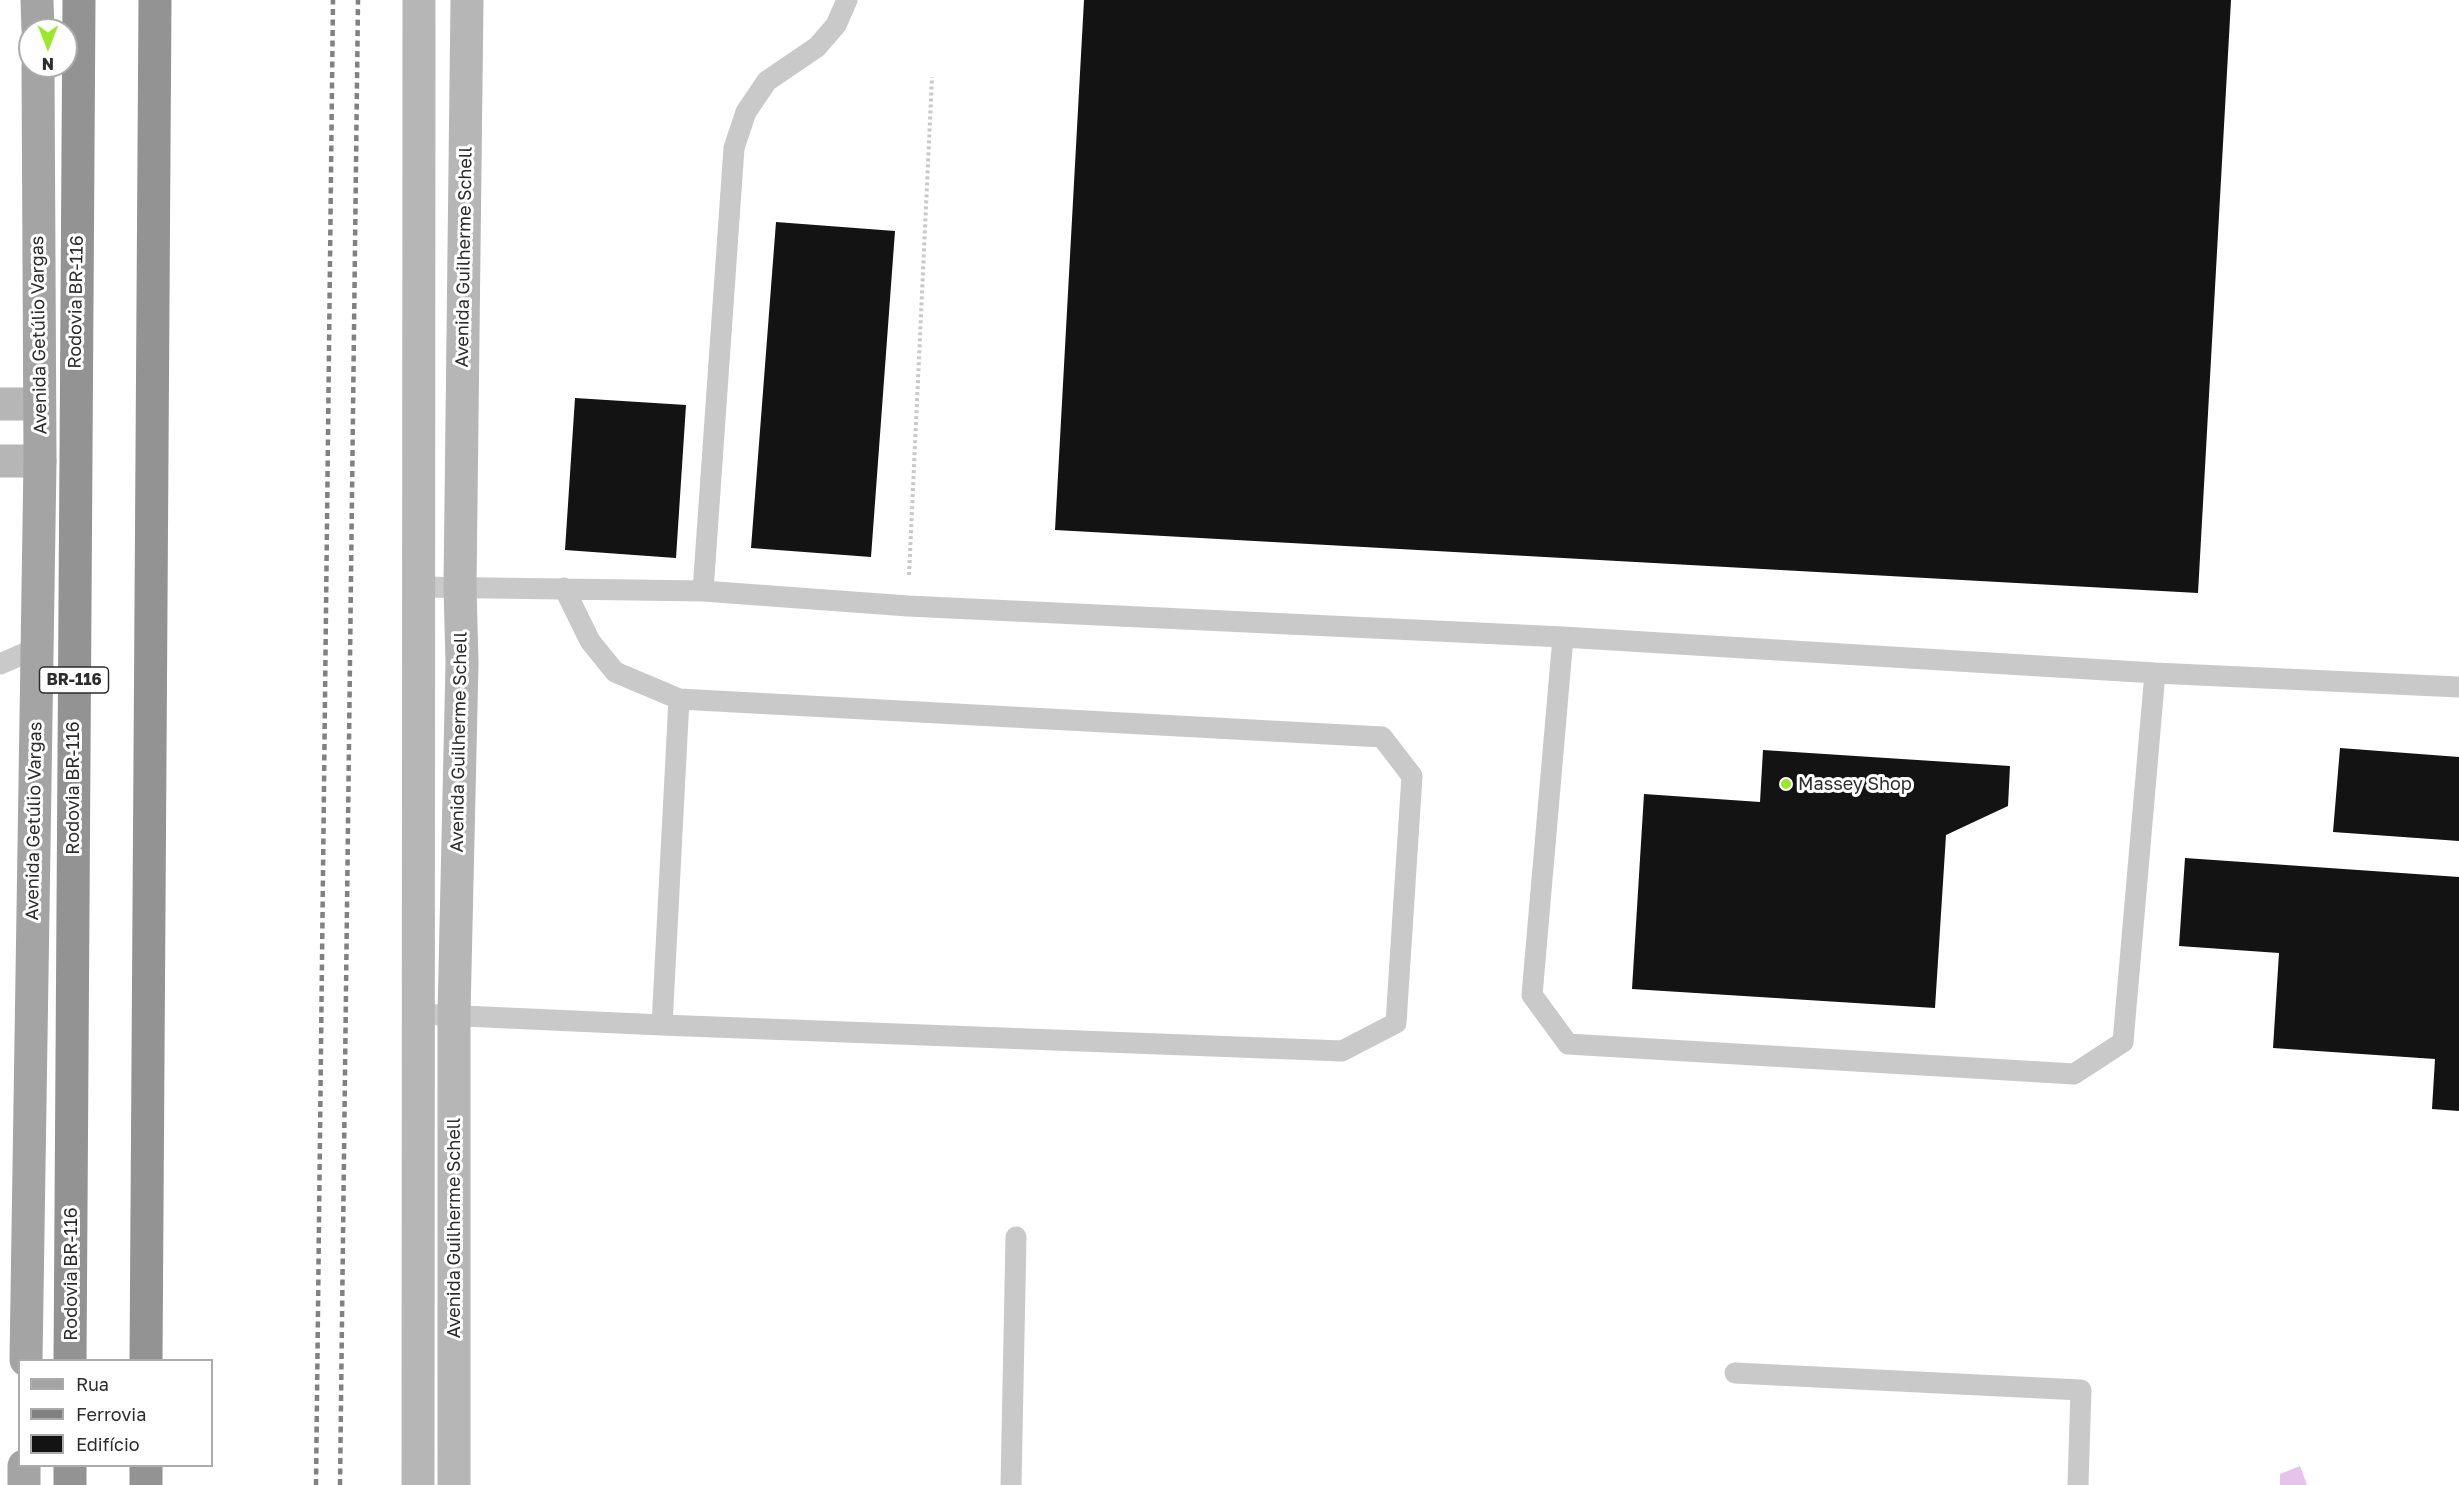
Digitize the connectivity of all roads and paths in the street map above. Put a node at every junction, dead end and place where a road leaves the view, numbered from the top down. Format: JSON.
{"nodes":[{"id":1,"x":38,"y":0,"type":"edge"},
{"id":2,"x":79,"y":0,"type":"edge"},
{"id":3,"x":155,"y":0,"type":"edge"},
{"id":4,"x":419,"y":0,"type":"edge"},
{"id":5,"x":467,"y":0,"type":"edge"},
{"id":6,"x":847,"y":0,"type":"edge"},
{"id":7,"x":38,"y":18,"type":"edge"},
{"id":8,"x":932,"y":77,"type":"dead end"},
{"id":9,"x":38,"y":78,"type":"edge"},
{"id":10,"x":0,"y":404,"type":"edge"},
{"id":11,"x":38,"y":404,"type":"junction"},
{"id":12,"x":0,"y":461,"type":"edge"},
{"id":13,"x":40,"y":461,"type":"junction"},
{"id":14,"x":460,"y":586,"type":"junction"},
{"id":15,"x":420,"y":587,"type":"junction"},
{"id":16,"x":564,"y":588,"type":"junction"},
{"id":17,"x":702,"y":591,"type":"junction"},
{"id":18,"x":908,"y":606,"type":"junction"},
{"id":19,"x":1563,"y":637,"type":"junction"},
{"id":20,"x":37,"y":648,"type":"junction"},
{"id":21,"x":0,"y":664,"type":"edge"},
{"id":22,"x":2155,"y":673,"type":"junction"},
{"id":23,"x":2459,"y":687,"type":"edge"},
{"id":24,"x":679,"y":699,"type":"junction"},
{"id":25,"x":419,"y":1014,"type":"junction"},
{"id":26,"x":454,"y":1014,"type":"junction"},
{"id":27,"x":662,"y":1025,"type":"junction"},
{"id":28,"x":1016,"y":1237,"type":"dead end"},
{"id":29,"x":26,"y":1359,"type":"edge"},
{"id":30,"x":70,"y":1359,"type":"edge"},
{"id":31,"x":146,"y":1359,"type":"edge"},
{"id":32,"x":1735,"y":1372,"type":"dead end"},
{"id":33,"x":24,"y":1467,"type":"edge"},
{"id":34,"x":70,"y":1467,"type":"edge"},
{"id":35,"x":146,"y":1467,"type":"edge"},
{"id":36,"x":24,"y":1485,"type":"edge"},
{"id":37,"x":70,"y":1485,"type":"edge"},
{"id":38,"x":146,"y":1485,"type":"edge"},
{"id":39,"x":418,"y":1485,"type":"edge"},
{"id":40,"x":454,"y":1485,"type":"edge"},
{"id":41,"x":1011,"y":1485,"type":"edge"},
{"id":42,"x":2078,"y":1485,"type":"edge"}],
"edges":[{"from":1,"to":7,"type":"main road"},
{"from":2,"to":30,"type":"highway","name":"Rodovia BR-116","number":"BR-116"},
{"from":3,"to":31,"type":"highway"},
{"from":4,"to":15,"type":"main road","name":"Avenida Guilherme Schell"},
{"from":5,"to":14,"type":"main road","name":"Avenida Guilherme Schell"},
{"from":6,"to":17,"type":"lane"},
{"from":8,"to":18,"type":"path"},
{"from":9,"to":11,"type":"main road","name":"Avenida Getúlio Vargas"},
{"from":10,"to":11,"type":"main road"},
{"from":11,"to":13,"type":"main road","name":"Avenida Getúlio Vargas"},
{"from":12,"to":13,"type":"main road"},
{"from":13,"to":20,"type":"main road","name":"Avenida Getúlio Vargas"},
{"from":14,"to":15,"type":"lane"},
{"from":14,"to":16,"type":"lane"},
{"from":14,"to":26,"type":"main road","name":"Avenida Guilherme Schell"},
{"from":15,"to":25,"type":"main road","name":"Avenida Guilherme Schell"},
{"from":16,"to":17,"type":"lane"},
{"from":16,"to":24,"type":"lane"},
{"from":17,"to":18,"type":"lane"},
{"from":18,"to":19,"type":"lane"},
{"from":19,"to":22,"type":"lane"},
{"from":19,"to":22,"type":"lane"},
{"from":20,"to":21,"type":"lane"},
{"from":20,"to":29,"type":"main road","name":"Avenida Getúlio Vargas"},
{"from":22,"to":23,"type":"lane"},
{"from":24,"to":27,"type":"lane"},
{"from":24,"to":27,"type":"lane"},
{"from":25,"to":26,"type":"lane"},
{"from":25,"to":39,"type":"main road","name":"Avenida Guilherme Schell"},
{"from":26,"to":27,"type":"lane"},
{"from":26,"to":40,"type":"main road","name":"Avenida Guilherme Schell"},
{"from":28,"to":41,"type":"lane"},
{"from":32,"to":42,"type":"lane"},
{"from":33,"to":36,"type":"main road"},
{"from":34,"to":37,"type":"highway"},
{"from":35,"to":38,"type":"highway"}]}
